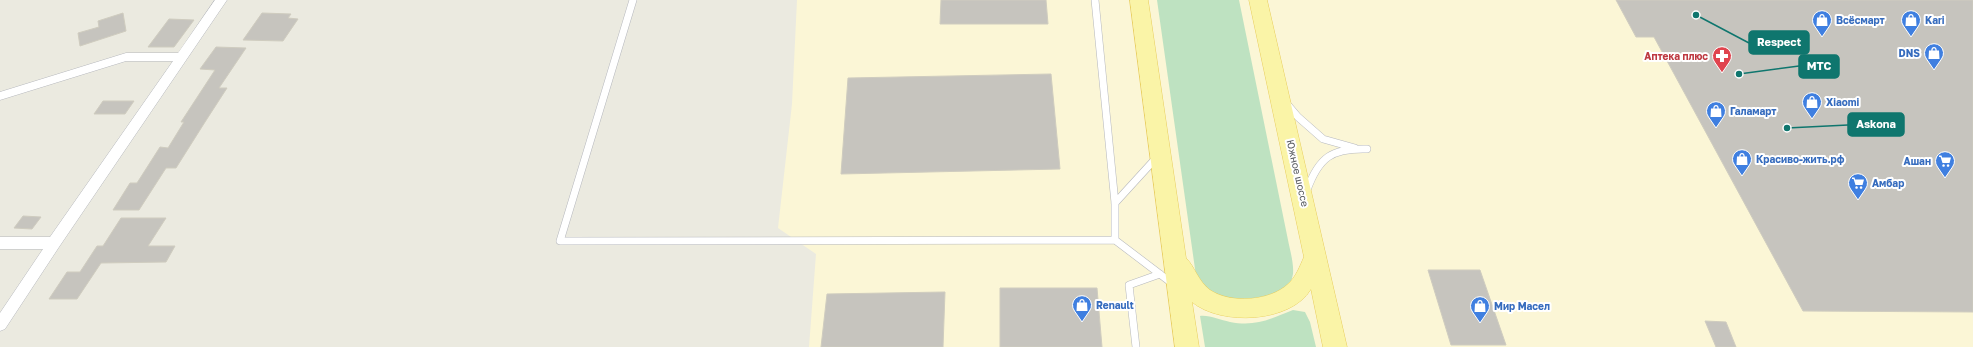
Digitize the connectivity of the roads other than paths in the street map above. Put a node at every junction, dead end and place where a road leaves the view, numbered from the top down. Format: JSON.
{"nodes":[{"id":1,"x":221,"y":0,"type":"edge"},
{"id":2,"x":633,"y":0,"type":"edge"},
{"id":3,"x":1095,"y":0,"type":"edge"},
{"id":4,"x":1139,"y":0,"type":"edge"},
{"id":5,"x":1258,"y":0,"type":"edge"},
{"id":6,"x":183,"y":57,"type":"junction"},
{"id":7,"x":1279,"y":89,"type":"junction"},
{"id":8,"x":0,"y":96,"type":"edge"},
{"id":9,"x":1355,"y":148,"type":"junction"},
{"id":10,"x":1367,"y":149,"type":"dead end"},
{"id":11,"x":1160,"y":154,"type":"junction"},
{"id":12,"x":1304,"y":200,"type":"junction"},
{"id":13,"x":1115,"y":203,"type":"junction"},
{"id":14,"x":1115,"y":240,"type":"junction"},
{"id":15,"x":0,"y":243,"type":"edge"},
{"id":16,"x":54,"y":243,"type":"junction"},
{"id":17,"x":1316,"y":255,"type":"junction"},
{"id":18,"x":1168,"y":266,"type":"junction"},
{"id":19,"x":0,"y":325,"type":"edge"},
{"id":20,"x":1136,"y":347,"type":"edge"},
{"id":21,"x":1187,"y":347,"type":"edge"},
{"id":22,"x":1336,"y":347,"type":"edge"}],
"edges":[{"from":1,"to":6,"type":"street"},
{"from":2,"to":14,"type":"lane"},
{"from":3,"to":13,"type":"lane"},
{"from":4,"to":11,"type":"main road"},
{"from":5,"to":7,"type":"main road","name":"Южное шоссе"},
{"from":6,"to":8,"type":"street"},
{"from":6,"to":16,"type":"street"},
{"from":7,"to":9,"type":"lane"},
{"from":7,"to":12,"type":"main road","name":"Южное шоссе"},
{"from":9,"to":10,"type":"lane"},
{"from":9,"to":12,"type":"lane"},
{"from":11,"to":13,"type":"lane"},
{"from":11,"to":18,"type":"main road"},
{"from":12,"to":17,"type":"main road","name":"Южное шоссе"},
{"from":13,"to":14,"type":"lane"},
{"from":14,"to":18,"type":"lane"},
{"from":15,"to":16,"type":"street"},
{"from":16,"to":19,"type":"street"},
{"from":17,"to":18,"type":"main road"},
{"from":17,"to":22,"type":"main road","name":"Южное шоссе"},
{"from":18,"to":20,"type":"lane"},
{"from":18,"to":21,"type":"main road"}]}
